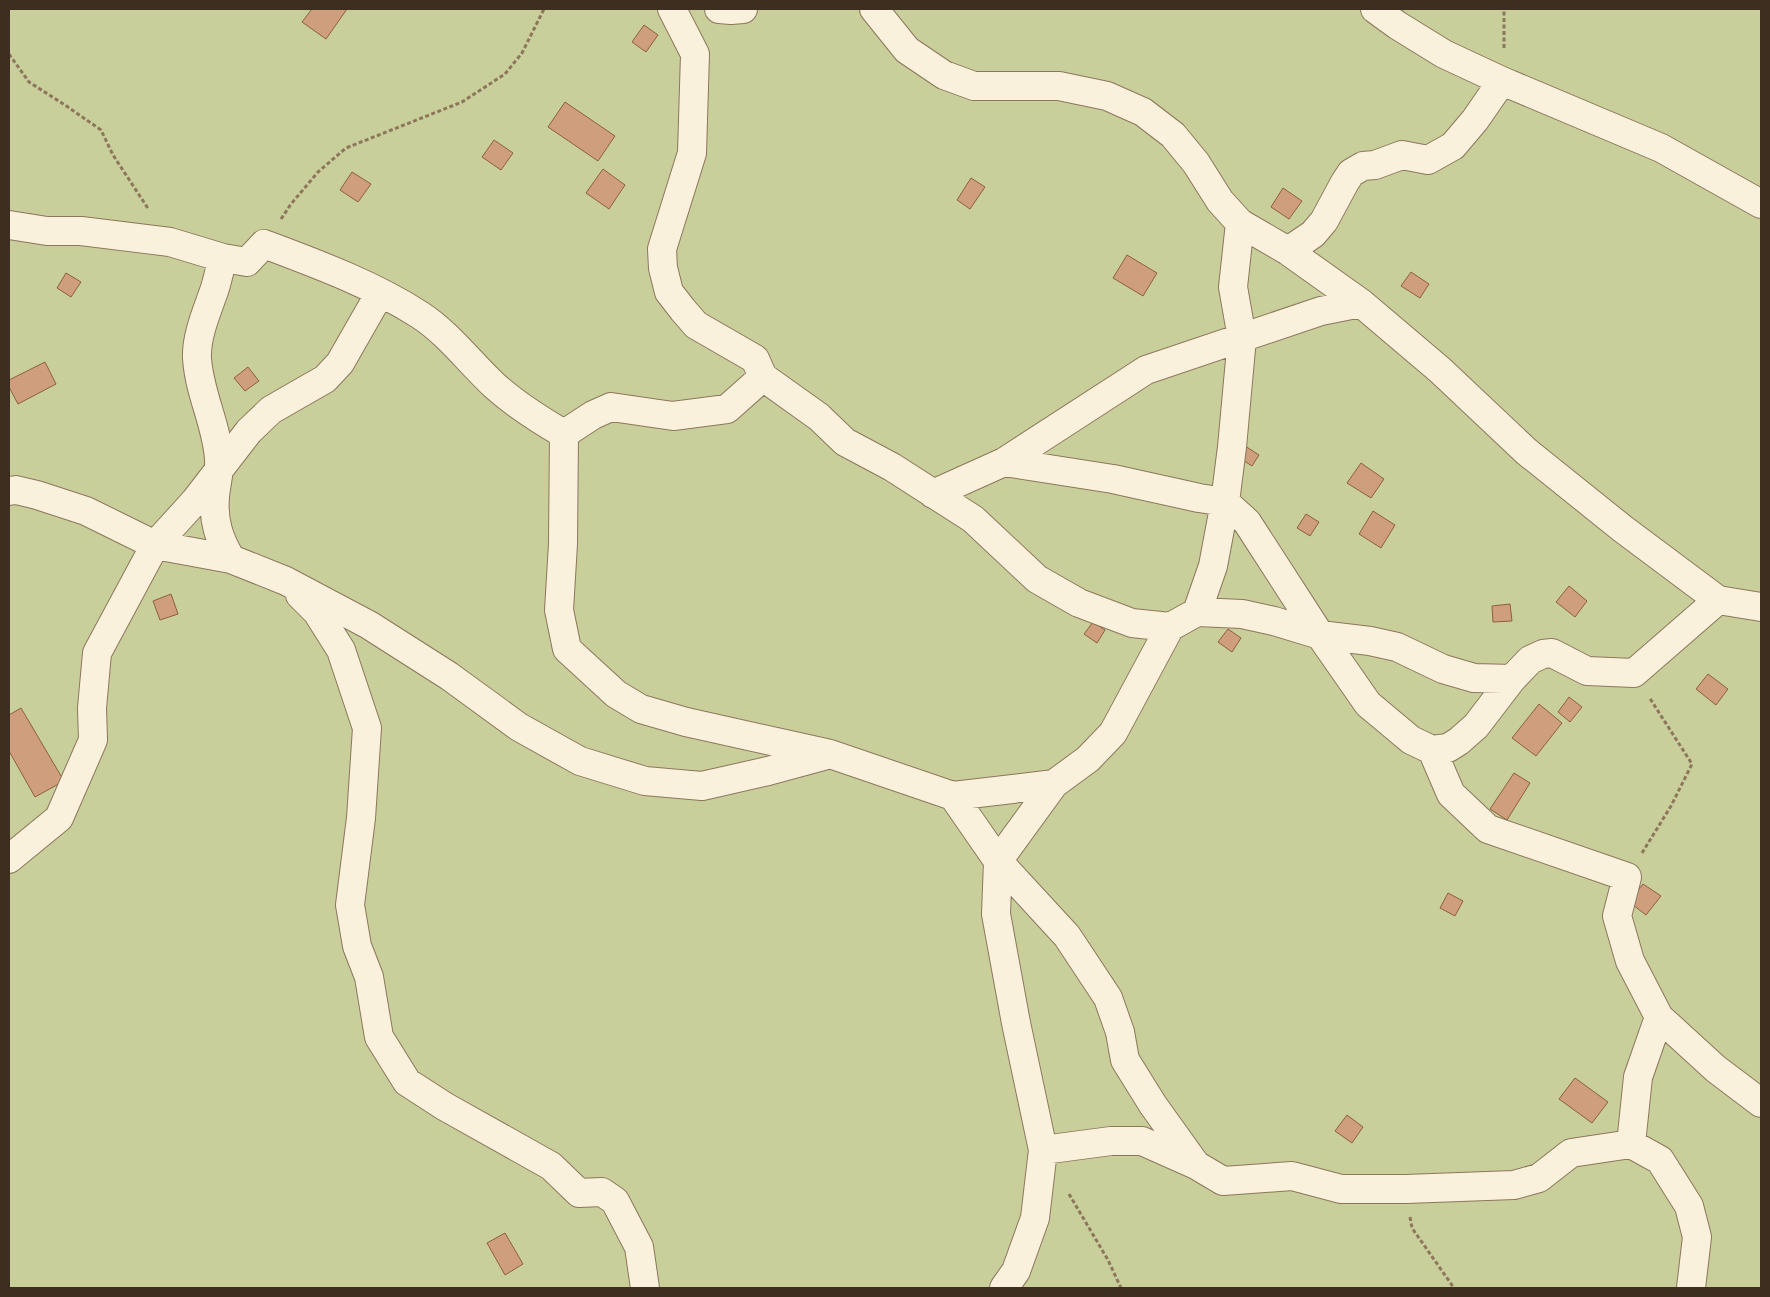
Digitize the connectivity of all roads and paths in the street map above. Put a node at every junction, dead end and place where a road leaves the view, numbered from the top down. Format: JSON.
{"nodes":[{"id":1,"x":544,"y":9,"type":"edge"},
{"id":2,"x":672,"y":9,"type":"edge"},
{"id":3,"x":719,"y":9,"type":"edge"},
{"id":4,"x":743,"y":9,"type":"edge"},
{"id":5,"x":874,"y":9,"type":"edge"},
{"id":6,"x":1375,"y":9,"type":"edge"},
{"id":7,"x":1504,"y":9,"type":"edge"},
{"id":8,"x":9,"y":54,"type":"edge"},
{"id":9,"x":1502,"y":81,"type":"junction"},
{"id":10,"x":1761,"y":204,"type":"edge"},
{"id":11,"x":1240,"y":223,"type":"junction"},
{"id":12,"x":9,"y":225,"type":"edge"},
{"id":13,"x":170,"y":242,"type":"junction"},
{"id":14,"x":264,"y":244,"type":"junction"},
{"id":15,"x":1288,"y":251,"type":"junction"},
{"id":16,"x":222,"y":258,"type":"junction"},
{"id":17,"x":380,"y":293,"type":"junction"},
{"id":18,"x":1361,"y":303,"type":"junction"},
{"id":19,"x":1242,"y":338,"type":"junction"},
{"id":20,"x":763,"y":377,"type":"junction"},
{"id":21,"x":564,"y":434,"type":"junction"},
{"id":22,"x":1004,"y":462,"type":"junction"},
{"id":23,"x":219,"y":471,"type":"junction"},
{"id":24,"x":9,"y":491,"type":"edge"},
{"id":25,"x":933,"y":494,"type":"junction"},
{"id":26,"x":1225,"y":502,"type":"junction"},
{"id":27,"x":155,"y":545,"type":"junction"},
{"id":28,"x":231,"y":558,"type":"junction"},
{"id":29,"x":286,"y":580,"type":"junction"},
{"id":30,"x":1718,"y":600,"type":"junction"},
{"id":31,"x":1761,"y":607,"type":"edge"},
{"id":32,"x":1197,"y":612,"type":"junction"},
{"id":33,"x":1170,"y":627,"type":"junction"},
{"id":34,"x":1320,"y":635,"type":"junction"},
{"id":35,"x":1634,"y":673,"type":"junction"},
{"id":36,"x":1512,"y":679,"type":"junction"},
{"id":37,"x":1432,"y":750,"type":"junction"},
{"id":38,"x":830,"y":754,"type":"junction"},
{"id":39,"x":1054,"y":784,"type":"junction"},
{"id":40,"x":953,"y":796,"type":"junction"},
{"id":41,"x":9,"y":859,"type":"edge"},
{"id":42,"x":998,"y":861,"type":"junction"},
{"id":43,"x":1626,"y":878,"type":"junction"},
{"id":44,"x":1659,"y":1017,"type":"junction"},
{"id":45,"x":1761,"y":1102,"type":"edge"},
{"id":46,"x":1631,"y":1144,"type":"junction"},
{"id":47,"x":1043,"y":1150,"type":"junction"},
{"id":48,"x":1196,"y":1165,"type":"junction"},
{"id":49,"x":1406,"y":1189,"type":"junction"},
{"id":50,"x":1068,"y":1192,"type":"dead end"},
{"id":51,"x":645,"y":1288,"type":"edge"},
{"id":52,"x":1004,"y":1288,"type":"edge"},
{"id":53,"x":1121,"y":1288,"type":"edge"},
{"id":54,"x":1454,"y":1288,"type":"edge"},
{"id":55,"x":1691,"y":1288,"type":"edge"}],
"edges":[{"from":1,"to":14,"type":"path"},
{"from":2,"to":20,"type":"street"},
{"from":3,"to":4,"type":"street"},
{"from":5,"to":11,"type":"street"},
{"from":6,"to":9,"type":"street"},
{"from":7,"to":9,"type":"path"},
{"from":8,"to":13,"type":"path"},
{"from":9,"to":10,"type":"street"},
{"from":9,"to":15,"type":"street"},
{"from":11,"to":15,"type":"street"},
{"from":11,"to":19,"type":"street"},
{"from":12,"to":13,"type":"street"},
{"from":13,"to":16,"type":"street"},
{"from":14,"to":16,"type":"street"},
{"from":14,"to":17,"type":"street"},
{"from":15,"to":18,"type":"street"},
{"from":16,"to":23,"type":"street"},
{"from":17,"to":21,"type":"street"},
{"from":17,"to":23,"type":"street"},
{"from":18,"to":19,"type":"street"},
{"from":18,"to":30,"type":"street"},
{"from":19,"to":22,"type":"street"},
{"from":19,"to":26,"type":"street"},
{"from":20,"to":21,"type":"street"},
{"from":20,"to":25,"type":"street"},
{"from":21,"to":38,"type":"street"},
{"from":22,"to":25,"type":"street"},
{"from":22,"to":26,"type":"street"},
{"from":23,"to":27,"type":"street"},
{"from":23,"to":28,"type":"street"},
{"from":24,"to":27,"type":"street"},
{"from":25,"to":33,"type":"street"},
{"from":26,"to":32,"type":"street"},
{"from":26,"to":34,"type":"street"},
{"from":27,"to":28,"type":"street"},
{"from":27,"to":41,"type":"street"},
{"from":28,"to":29,"type":"street"},
{"from":29,"to":38,"type":"street"},
{"from":29,"to":51,"type":"street"},
{"from":30,"to":31,"type":"street"},
{"from":30,"to":35,"type":"street"},
{"from":32,"to":33,"type":"street"},
{"from":32,"to":34,"type":"street"},
{"from":33,"to":39,"type":"street"},
{"from":34,"to":36,"type":"street"},
{"from":34,"to":37,"type":"street"},
{"from":35,"to":36,"type":"street"},
{"from":35,"to":43,"type":"path"},
{"from":36,"to":37,"type":"street"},
{"from":37,"to":43,"type":"street"},
{"from":38,"to":40,"type":"street"},
{"from":39,"to":40,"type":"street"},
{"from":39,"to":42,"type":"street"},
{"from":40,"to":42,"type":"street"},
{"from":42,"to":47,"type":"street"},
{"from":42,"to":48,"type":"street"},
{"from":43,"to":44,"type":"street"},
{"from":44,"to":45,"type":"street"},
{"from":44,"to":46,"type":"street"},
{"from":46,"to":49,"type":"street"},
{"from":46,"to":55,"type":"street"},
{"from":47,"to":48,"type":"street"},
{"from":47,"to":52,"type":"street"},
{"from":48,"to":49,"type":"street"},
{"from":49,"to":54,"type":"path"},
{"from":50,"to":53,"type":"path"}]}
